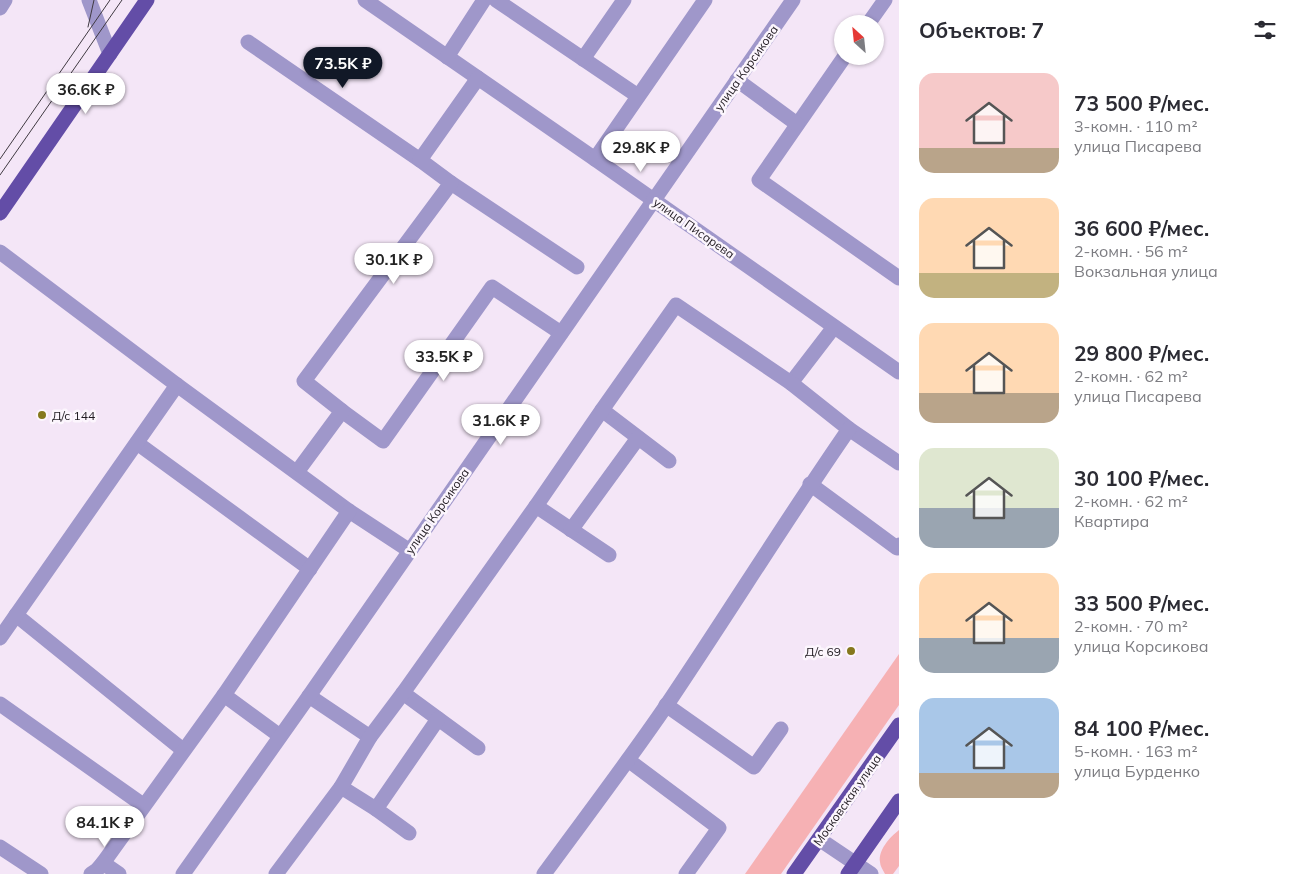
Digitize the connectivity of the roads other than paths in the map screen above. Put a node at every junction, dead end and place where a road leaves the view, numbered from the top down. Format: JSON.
{"nodes":[{"id":1,"x":5,"y":0,"type":"edge"},
{"id":2,"x":90,"y":0,"type":"edge"},
{"id":3,"x":147,"y":0,"type":"edge"},
{"id":4,"x":365,"y":0,"type":"edge"},
{"id":5,"x":484,"y":0,"type":"edge"},
{"id":6,"x":496,"y":0,"type":"edge"},
{"id":7,"x":624,"y":0,"type":"edge"},
{"id":8,"x":705,"y":0,"type":"edge"},
{"id":9,"x":793,"y":0,"type":"edge"},
{"id":10,"x":884,"y":1,"type":"edge"},
{"id":11,"x":0,"y":8,"type":"edge"},
{"id":12,"x":874,"y":15,"type":"edge"},
{"id":13,"x":248,"y":42,"type":"dead end"},
{"id":14,"x":110,"y":54,"type":"junction"},
{"id":15,"x":447,"y":57,"type":"junction"},
{"id":16,"x":582,"y":59,"type":"junction"},
{"id":17,"x":839,"y":65,"type":"edge"},
{"id":18,"x":478,"y":78,"type":"junction"},
{"id":19,"x":737,"y":80,"type":"junction"},
{"id":20,"x":638,"y":96,"type":"junction"},
{"id":21,"x":797,"y":124,"type":"junction"},
{"id":22,"x":595,"y":159,"type":"junction"},
{"id":23,"x":420,"y":160,"type":"junction"},
{"id":24,"x":452,"y":183,"type":"junction"},
{"id":25,"x":654,"y":201,"type":"junction"},
{"id":26,"x":0,"y":212,"type":"edge"},
{"id":27,"x":0,"y":252,"type":"edge"},
{"id":28,"x":577,"y":267,"type":"dead end"},
{"id":29,"x":899,"y":278,"type":"edge"},
{"id":30,"x":834,"y":327,"type":"junction"},
{"id":31,"x":561,"y":333,"type":"junction"},
{"id":32,"x":899,"y":372,"type":"edge"},
{"id":33,"x":791,"y":383,"type":"junction"},
{"id":34,"x":177,"y":385,"type":"junction"},
{"id":35,"x":602,"y":410,"type":"junction"},
{"id":36,"x":342,"y":411,"type":"junction"},
{"id":37,"x":849,"y":429,"type":"junction"},
{"id":38,"x":638,"y":438,"type":"junction"},
{"id":39,"x":137,"y":443,"type":"junction"},
{"id":40,"x":669,"y":461,"type":"dead end"},
{"id":41,"x":899,"y":463,"type":"edge"},
{"id":42,"x":297,"y":472,"type":"junction"},
{"id":43,"x":810,"y":484,"type":"junction"},
{"id":44,"x":536,"y":506,"type":"junction"},
{"id":45,"x":349,"y":511,"type":"junction"},
{"id":46,"x":571,"y":530,"type":"junction"},
{"id":47,"x":899,"y":546,"type":"edge"},
{"id":48,"x":410,"y":551,"type":"junction"},
{"id":49,"x":609,"y":554,"type":"dead end"},
{"id":50,"x":310,"y":569,"type":"junction"},
{"id":51,"x":16,"y":616,"type":"junction"},
{"id":52,"x":0,"y":638,"type":"edge"},
{"id":53,"x":403,"y":693,"type":"junction"},
{"id":54,"x":224,"y":695,"type":"junction"},
{"id":55,"x":309,"y":696,"type":"junction"},
{"id":56,"x":0,"y":704,"type":"edge"},
{"id":57,"x":666,"y":705,"type":"junction"},
{"id":58,"x":438,"y":719,"type":"junction"},
{"id":59,"x":899,"y":726,"type":"edge"},
{"id":60,"x":781,"y":730,"type":"dead end"},
{"id":61,"x":280,"y":736,"type":"junction"},
{"id":62,"x":370,"y":736,"type":"junction"},
{"id":63,"x":478,"y":748,"type":"dead end"},
{"id":64,"x":183,"y":750,"type":"junction"},
{"id":65,"x":628,"y":760,"type":"junction"},
{"id":66,"x":341,"y":787,"type":"junction"},
{"id":67,"x":899,"y":801,"type":"edge"},
{"id":68,"x":143,"y":805,"type":"junction"},
{"id":69,"x":376,"y":809,"type":"junction"},
{"id":70,"x":894,"y":814,"type":"edge"},
{"id":71,"x":409,"y":833,"type":"dead end"},
{"id":72,"x":819,"y":839,"type":"junction"},
{"id":73,"x":0,"y":848,"type":"edge"},
{"id":74,"x":103,"y":863,"type":"junction"},
{"id":75,"x":852,"y":869,"type":"edge"},
{"id":76,"x":41,"y":874,"type":"edge"},
{"id":77,"x":91,"y":874,"type":"edge"},
{"id":78,"x":119,"y":874,"type":"edge"},
{"id":79,"x":183,"y":874,"type":"edge"},
{"id":80,"x":276,"y":874,"type":"edge"},
{"id":81,"x":544,"y":874,"type":"edge"},
{"id":82,"x":686,"y":874,"type":"edge"},
{"id":83,"x":794,"y":874,"type":"edge"},
{"id":84,"x":871,"y":874,"type":"edge"}],
"edges":[{"from":1,"to":11,"type":"street"},
{"from":2,"to":14,"type":"street"},
{"from":3,"to":14,"type":"main road"},
{"from":4,"to":15,"type":"street","name":"улица Писарева"},
{"from":5,"to":15,"type":"street"},
{"from":6,"to":16,"type":"street"},
{"from":7,"to":16,"type":"street"},
{"from":8,"to":20,"type":"street"},
{"from":9,"to":19,"type":"street","name":"улица Корсикова"},
{"from":10,"to":12,"type":"street"},
{"from":13,"to":23,"type":"street"},
{"from":14,"to":26,"type":"main road"},
{"from":15,"to":18,"type":"street","name":"улица Писарева"},
{"from":16,"to":20,"type":"street"},
{"from":17,"to":21,"type":"street"},
{"from":18,"to":22,"type":"street","name":"улица Писарева"},
{"from":18,"to":23,"type":"street"},
{"from":19,"to":21,"type":"street"},
{"from":19,"to":25,"type":"street","name":"улица Корсикова"},
{"from":20,"to":22,"type":"street"},
{"from":21,"to":29,"type":"street"},
{"from":22,"to":25,"type":"street","name":"улица Писарева"},
{"from":23,"to":24,"type":"street"},
{"from":24,"to":28,"type":"street"},
{"from":24,"to":36,"type":"street"},
{"from":25,"to":30,"type":"street","name":"улица Писарева"},
{"from":25,"to":31,"type":"street","name":"улица Корсикова"},
{"from":27,"to":34,"type":"street"},
{"from":30,"to":32,"type":"street","name":"улица Писарева"},
{"from":30,"to":33,"type":"street"},
{"from":31,"to":36,"type":"street"},
{"from":31,"to":48,"type":"street","name":"улица Корсикова"},
{"from":33,"to":35,"type":"street"},
{"from":33,"to":37,"type":"street"},
{"from":34,"to":39,"type":"street"},
{"from":34,"to":42,"type":"street"},
{"from":35,"to":38,"type":"street"},
{"from":35,"to":44,"type":"street"},
{"from":36,"to":42,"type":"street"},
{"from":37,"to":41,"type":"street"},
{"from":37,"to":43,"type":"street"},
{"from":38,"to":40,"type":"street"},
{"from":38,"to":46,"type":"street"},
{"from":39,"to":50,"type":"street"},
{"from":39,"to":51,"type":"street"},
{"from":42,"to":45,"type":"street"},
{"from":43,"to":47,"type":"street"},
{"from":43,"to":57,"type":"street"},
{"from":44,"to":46,"type":"street"},
{"from":44,"to":53,"type":"street"},
{"from":45,"to":48,"type":"street"},
{"from":45,"to":50,"type":"street"},
{"from":46,"to":49,"type":"street"},
{"from":48,"to":55,"type":"street","name":"улица Корсикова"},
{"from":50,"to":54,"type":"street"},
{"from":51,"to":52,"type":"street"},
{"from":51,"to":64,"type":"street"},
{"from":53,"to":58,"type":"street"},
{"from":53,"to":62,"type":"street"},
{"from":54,"to":61,"type":"street"},
{"from":54,"to":64,"type":"street"},
{"from":55,"to":61,"type":"street","name":"улица Корсикова"},
{"from":55,"to":62,"type":"street"},
{"from":56,"to":68,"type":"street"},
{"from":57,"to":60,"type":"street"},
{"from":57,"to":65,"type":"street"},
{"from":58,"to":63,"type":"street"},
{"from":58,"to":69,"type":"street"},
{"from":59,"to":72,"type":"main road","name":"Московская улица"},
{"from":61,"to":79,"type":"street","name":"улица Корсикова"},
{"from":62,"to":66,"type":"street"},
{"from":64,"to":68,"type":"street"},
{"from":65,"to":81,"type":"street"},
{"from":65,"to":82,"type":"street"},
{"from":66,"to":69,"type":"street"},
{"from":66,"to":80,"type":"street"},
{"from":67,"to":70,"type":"main road"},
{"from":68,"to":74,"type":"street"},
{"from":69,"to":71,"type":"street"},
{"from":70,"to":75,"type":"main road"},
{"from":72,"to":75,"type":"street"},
{"from":72,"to":83,"type":"main road","name":"Московская улица"},
{"from":73,"to":76,"type":"street"},
{"from":74,"to":77,"type":"street"},
{"from":74,"to":78,"type":"street"},
{"from":75,"to":84,"type":"street"}]}
